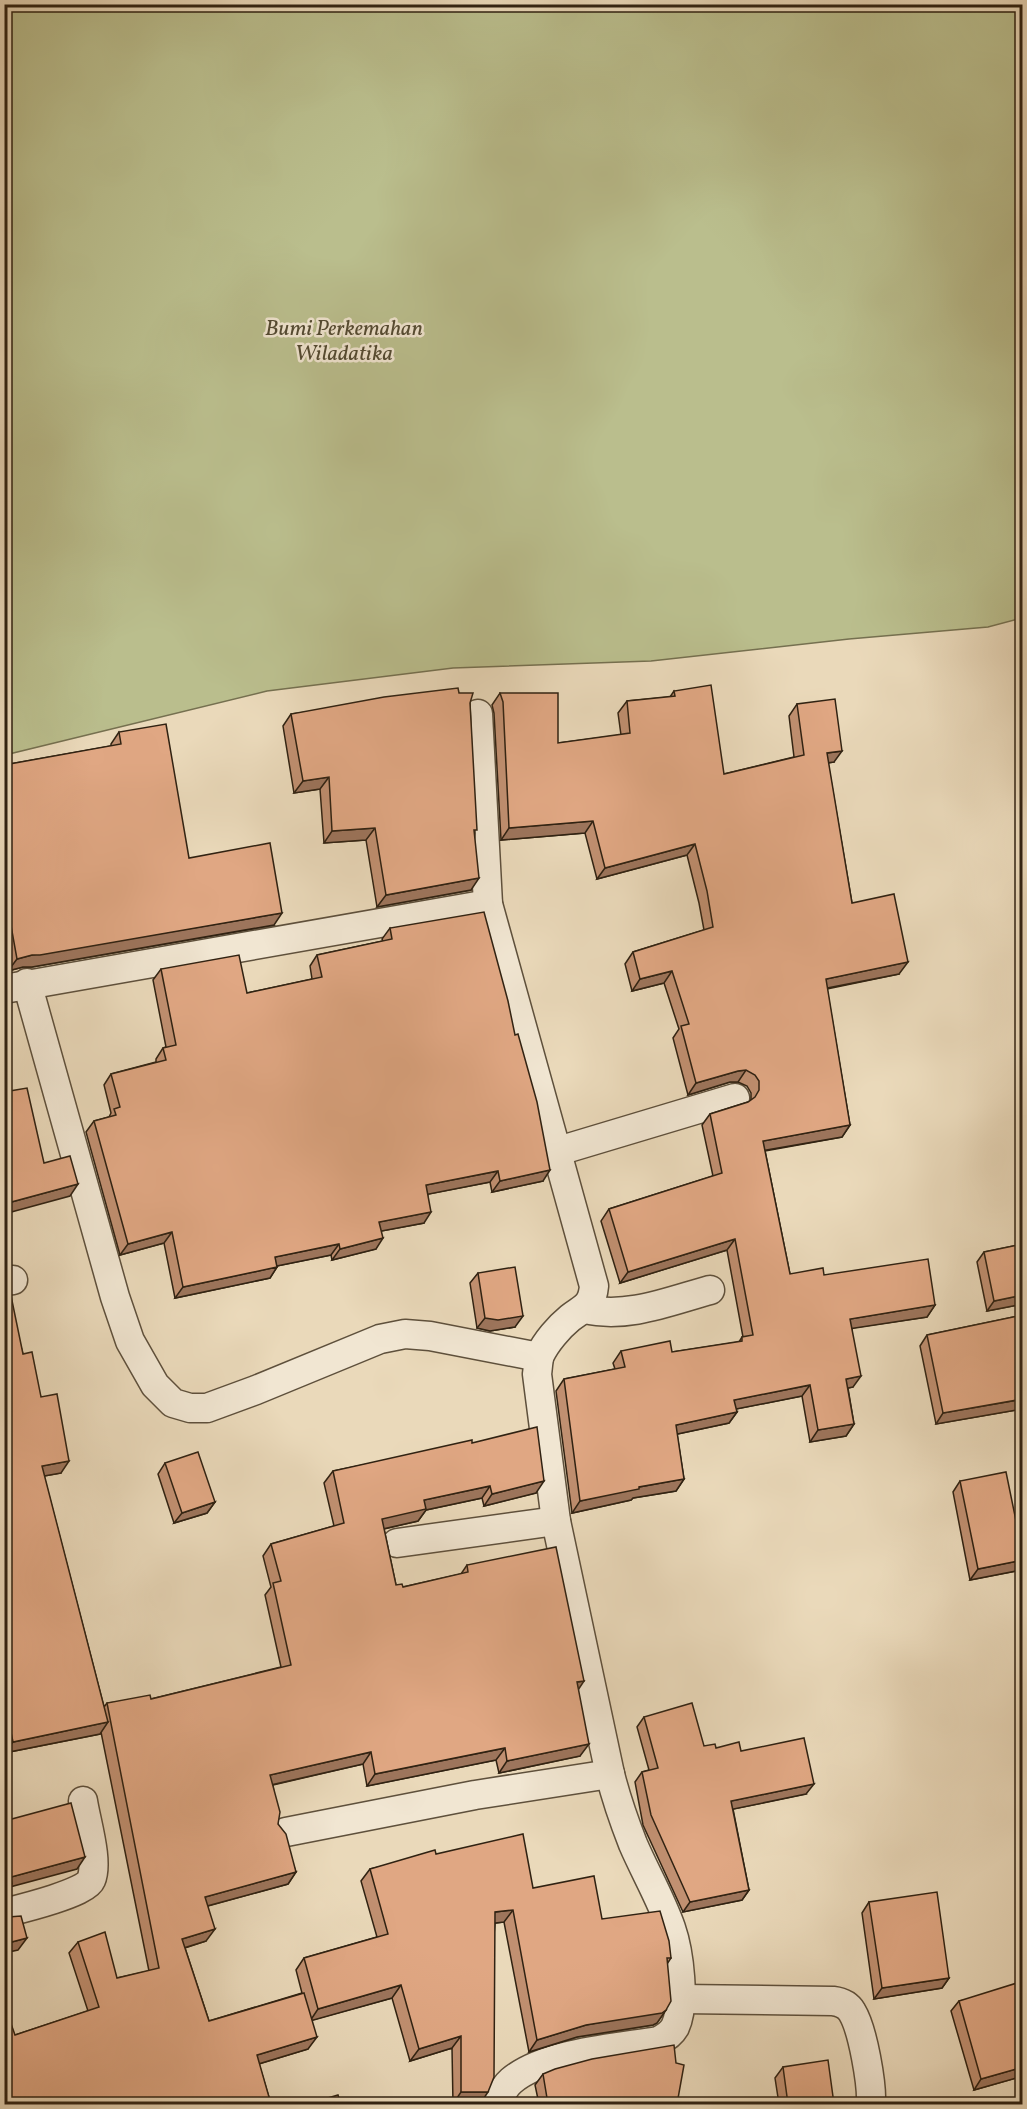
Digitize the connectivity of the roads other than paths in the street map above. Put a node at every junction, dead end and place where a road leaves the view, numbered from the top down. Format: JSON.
{"nodes":[{"id":1,"x":478,"y":714,"type":"dead end"},
{"id":2,"x":488,"y":904,"type":"junction"},
{"id":3,"x":16,"y":986,"type":"edge"},
{"id":4,"x":735,"y":1098,"type":"dead end"},
{"id":5,"x":555,"y":1152,"type":"junction"},
{"id":6,"x":710,"y":1290,"type":"dead end"},
{"id":7,"x":585,"y":1309,"type":"junction"},
{"id":8,"x":539,"y":1356,"type":"junction"},
{"id":9,"x":556,"y":1521,"type":"junction"},
{"id":10,"x":397,"y":1543,"type":"dead end"},
{"id":11,"x":610,"y":1774,"type":"junction"},
{"id":12,"x":83,"y":1801,"type":"dead end"},
{"id":13,"x":286,"y":1832,"type":"edge"},
{"id":14,"x":4,"y":1913,"type":"edge"},
{"id":15,"x":681,"y":1999,"type":"junction"},
{"id":16,"x":496,"y":2104,"type":"edge"},
{"id":17,"x":871,"y":2104,"type":"edge"}],
"edges":[{"from":1,"to":2,"type":"street"},
{"from":2,"to":3,"type":"street"},
{"from":2,"to":5,"type":"street"},
{"from":3,"to":8,"type":"street"},
{"from":4,"to":5,"type":"street"},
{"from":5,"to":7,"type":"street"},
{"from":6,"to":7,"type":"street"},
{"from":7,"to":8,"type":"street"},
{"from":8,"to":9,"type":"street"},
{"from":9,"to":10,"type":"street"},
{"from":9,"to":11,"type":"street"},
{"from":11,"to":13,"type":"street"},
{"from":11,"to":15,"type":"street"},
{"from":12,"to":14,"type":"street"},
{"from":15,"to":16,"type":"street"},
{"from":15,"to":17,"type":"street"}]}
